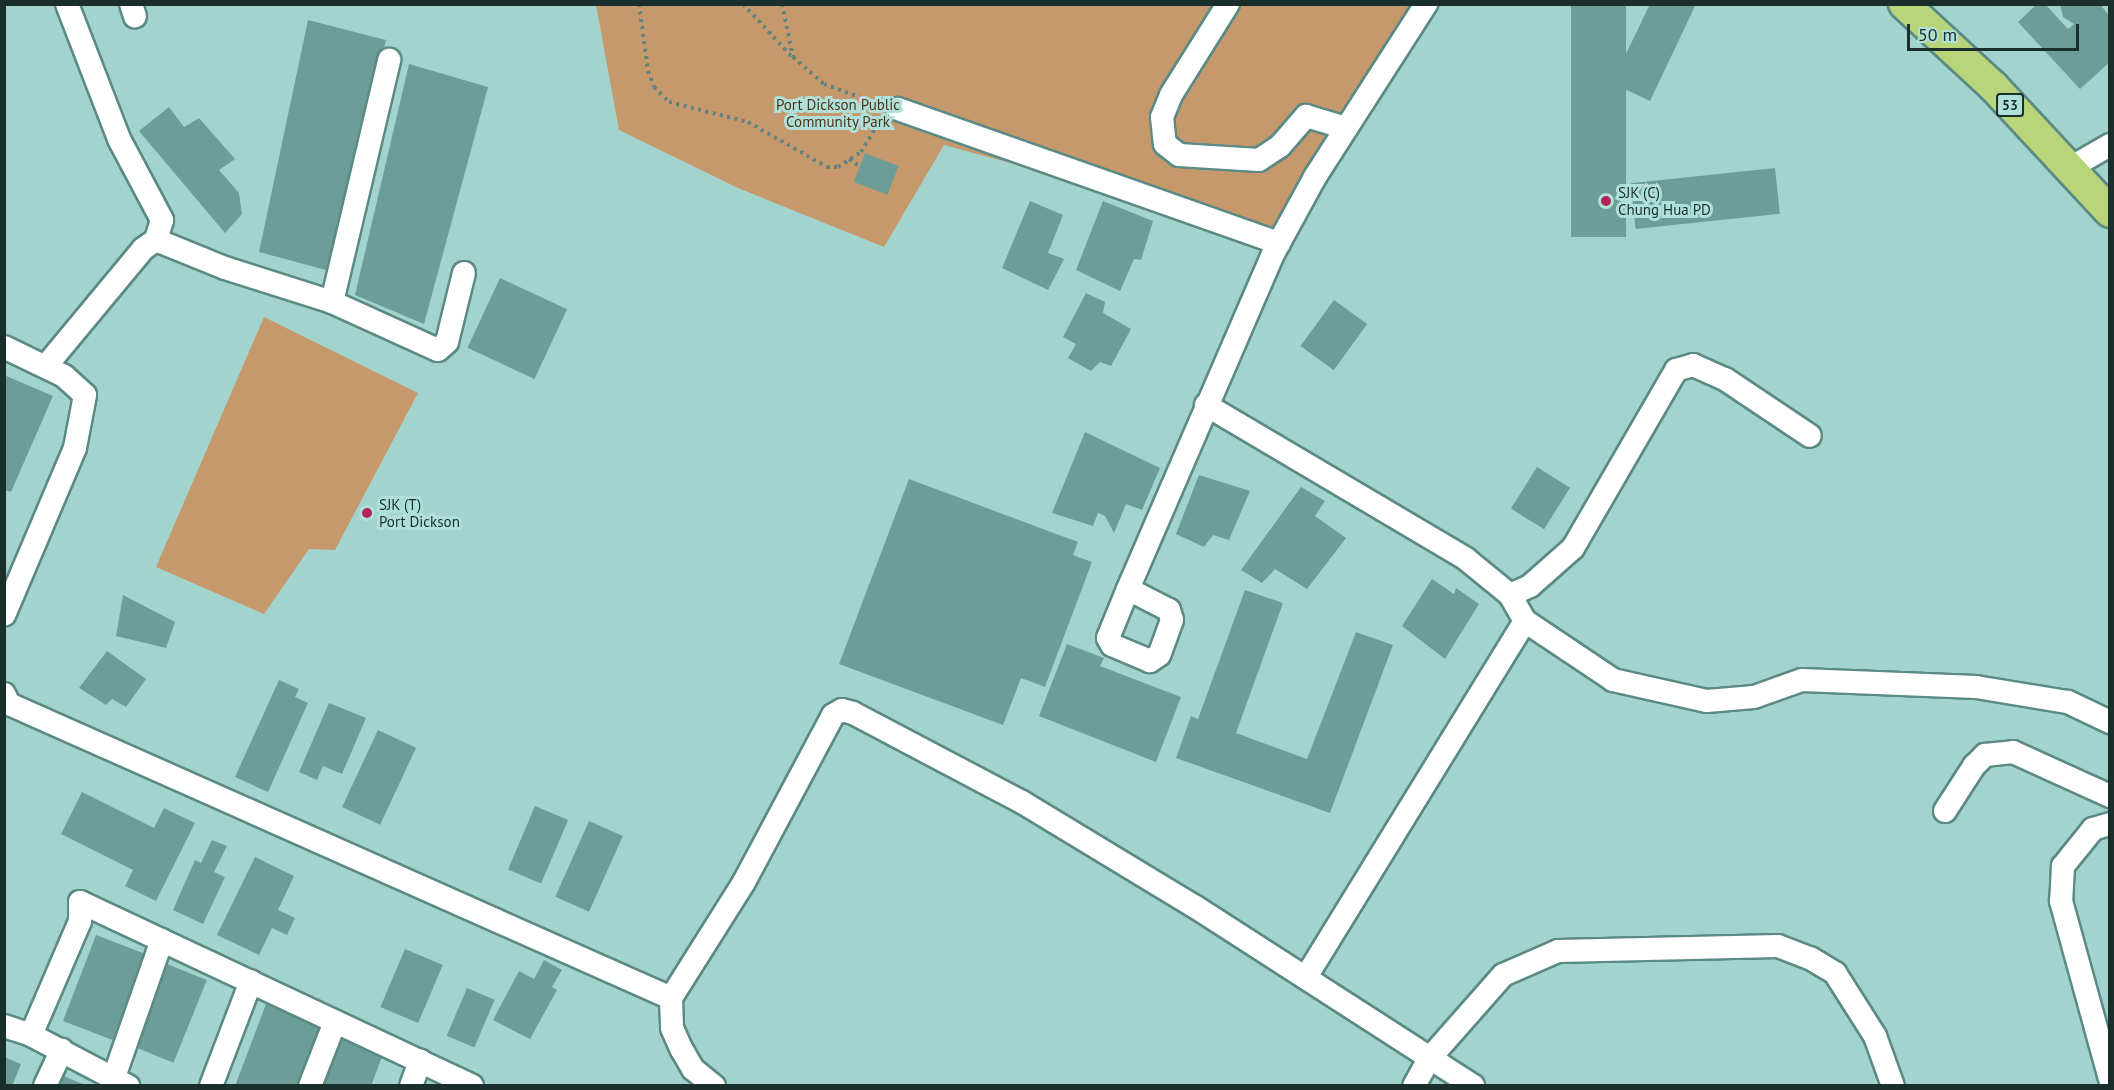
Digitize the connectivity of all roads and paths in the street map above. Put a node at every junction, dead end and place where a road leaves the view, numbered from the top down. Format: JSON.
{"nodes":[{"id":1,"x":67,"y":4,"type":"edge"},
{"id":2,"x":639,"y":4,"type":"edge"},
{"id":3,"x":743,"y":4,"type":"edge"},
{"id":4,"x":782,"y":4,"type":"edge"},
{"id":5,"x":1228,"y":4,"type":"edge"},
{"id":6,"x":1426,"y":4,"type":"edge"},
{"id":7,"x":1904,"y":4,"type":"edge"},
{"id":8,"x":793,"y":57,"type":"junction"},
{"id":9,"x":389,"y":60,"type":"dead end"},
{"id":10,"x":898,"y":110,"type":"dead end"},
{"id":11,"x":1346,"y":128,"type":"junction"},
{"id":12,"x":2109,"y":146,"type":"edge"},
{"id":13,"x":849,"y":159,"type":"junction"},
{"id":14,"x":859,"y":166,"type":"dead end"},
{"id":15,"x":2070,"y":168,"type":"junction"},
{"id":16,"x":2109,"y":212,"type":"edge"},
{"id":17,"x":156,"y":240,"type":"junction"},
{"id":18,"x":1279,"y":243,"type":"junction"},
{"id":19,"x":464,"y":273,"type":"dead end"},
{"id":20,"x":332,"y":302,"type":"junction"},
{"id":21,"x":4,"y":347,"type":"edge"},
{"id":22,"x":46,"y":366,"type":"junction"},
{"id":23,"x":1206,"y":405,"type":"junction"},
{"id":24,"x":1810,"y":436,"type":"dead end"},
{"id":25,"x":1128,"y":589,"type":"dead end"},
{"id":26,"x":1510,"y":595,"type":"junction"},
{"id":27,"x":4,"y":615,"type":"edge"},
{"id":28,"x":1525,"y":621,"type":"junction"},
{"id":29,"x":6,"y":704,"type":"edge"},
{"id":30,"x":2109,"y":722,"type":"edge"},
{"id":31,"x":2109,"y":796,"type":"edge"},
{"id":32,"x":1945,"y":811,"type":"dead end"},
{"id":33,"x":2109,"y":824,"type":"edge"},
{"id":34,"x":162,"y":940,"type":"junction"},
{"id":35,"x":1306,"y":977,"type":"junction"},
{"id":36,"x":251,"y":981,"type":"junction"},
{"id":37,"x":671,"y":998,"type":"junction"},
{"id":38,"x":335,"y":1022,"type":"junction"},
{"id":39,"x":4,"y":1026,"type":"edge"},
{"id":40,"x":31,"y":1035,"type":"junction"},
{"id":41,"x":62,"y":1050,"type":"junction"},
{"id":42,"x":1429,"y":1059,"type":"junction"},
{"id":43,"x":420,"y":1061,"type":"junction"},
{"id":44,"x":2109,"y":1079,"type":"edge"},
{"id":45,"x":121,"y":1081,"type":"edge"},
{"id":46,"x":45,"y":1086,"type":"edge"},
{"id":47,"x":210,"y":1086,"type":"edge"},
{"id":48,"x":310,"y":1086,"type":"edge"},
{"id":49,"x":411,"y":1086,"type":"edge"},
{"id":50,"x":472,"y":1086,"type":"edge"},
{"id":51,"x":714,"y":1086,"type":"edge"},
{"id":52,"x":1414,"y":1086,"type":"edge"},
{"id":53,"x":1473,"y":1086,"type":"edge"},
{"id":54,"x":1893,"y":1086,"type":"edge"}],
"edges":[{"from":1,"to":17,"type":"street"},
{"from":2,"to":13,"type":"path"},
{"from":3,"to":8,"type":"path"},
{"from":4,"to":8,"type":"path"},
{"from":5,"to":11,"type":"street"},
{"from":6,"to":11,"type":"street"},
{"from":7,"to":15,"type":"main road","number":"53"},
{"from":8,"to":13,"type":"path"},
{"from":9,"to":20,"type":"street"},
{"from":10,"to":18,"type":"street"},
{"from":11,"to":18,"type":"street"},
{"from":12,"to":15,"type":"street"},
{"from":13,"to":14,"type":"path"},
{"from":15,"to":16,"type":"main road","number":"53"},
{"from":17,"to":20,"type":"street"},
{"from":17,"to":22,"type":"street"},
{"from":18,"to":23,"type":"street"},
{"from":19,"to":20,"type":"street"},
{"from":21,"to":22,"type":"street"},
{"from":22,"to":27,"type":"street"},
{"from":23,"to":25,"type":"street"},
{"from":23,"to":26,"type":"street"},
{"from":24,"to":26,"type":"street"},
{"from":26,"to":28,"type":"street"},
{"from":28,"to":30,"type":"street"},
{"from":28,"to":35,"type":"street"},
{"from":29,"to":37,"type":"street"},
{"from":31,"to":32,"type":"street"},
{"from":33,"to":44,"type":"street"},
{"from":34,"to":36,"type":"street"},
{"from":34,"to":40,"type":"street"},
{"from":34,"to":45,"type":"street"},
{"from":35,"to":37,"type":"street"},
{"from":35,"to":42,"type":"street"},
{"from":36,"to":38,"type":"street"},
{"from":36,"to":47,"type":"street"},
{"from":37,"to":51,"type":"street"},
{"from":38,"to":43,"type":"street"},
{"from":38,"to":48,"type":"street"},
{"from":39,"to":40,"type":"street"},
{"from":40,"to":41,"type":"street"},
{"from":41,"to":45,"type":"street"},
{"from":41,"to":46,"type":"street"},
{"from":42,"to":52,"type":"street"},
{"from":42,"to":53,"type":"street"},
{"from":42,"to":54,"type":"street"},
{"from":43,"to":49,"type":"street"},
{"from":43,"to":50,"type":"street"}]}
